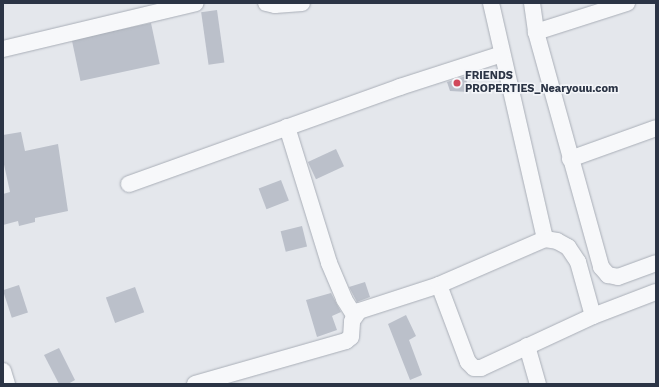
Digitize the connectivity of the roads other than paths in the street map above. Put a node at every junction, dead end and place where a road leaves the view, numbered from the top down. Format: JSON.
{"nodes":[{"id":1,"x":266,"y":3,"type":"edge"},
{"id":2,"x":302,"y":3,"type":"edge"},
{"id":3,"x":491,"y":3,"type":"edge"},
{"id":4,"x":532,"y":3,"type":"edge"},
{"id":5,"x":627,"y":3,"type":"edge"},
{"id":6,"x":189,"y":4,"type":"edge"},
{"id":7,"x":536,"y":32,"type":"junction"},
{"id":8,"x":3,"y":49,"type":"edge"},
{"id":9,"x":502,"y":54,"type":"junction"},
{"id":10,"x":287,"y":127,"type":"junction"},
{"id":11,"x":656,"y":128,"type":"edge"},
{"id":12,"x":570,"y":159,"type":"junction"},
{"id":13,"x":129,"y":184,"type":"dead end"},
{"id":14,"x":545,"y":239,"type":"junction"},
{"id":15,"x":656,"y":263,"type":"edge"},
{"id":16,"x":439,"y":286,"type":"junction"},
{"id":17,"x":656,"y":292,"type":"edge"},
{"id":18,"x":354,"y":315,"type":"junction"},
{"id":19,"x":594,"y":316,"type":"junction"},
{"id":20,"x":527,"y":346,"type":"junction"},
{"id":21,"x":3,"y":371,"type":"edge"},
{"id":22,"x":7,"y":384,"type":"edge"},
{"id":23,"x":195,"y":384,"type":"edge"},
{"id":24,"x":538,"y":384,"type":"edge"}],
"edges":[{"from":1,"to":2,"type":"street"},
{"from":3,"to":9,"type":"street"},
{"from":4,"to":7,"type":"street"},
{"from":5,"to":7,"type":"street"},
{"from":6,"to":8,"type":"street"},
{"from":7,"to":12,"type":"street"},
{"from":9,"to":10,"type":"street"},
{"from":9,"to":14,"type":"street"},
{"from":10,"to":13,"type":"street"},
{"from":10,"to":18,"type":"street"},
{"from":11,"to":12,"type":"street"},
{"from":12,"to":15,"type":"street"},
{"from":14,"to":16,"type":"street"},
{"from":14,"to":19,"type":"street"},
{"from":16,"to":18,"type":"street"},
{"from":16,"to":20,"type":"street"},
{"from":17,"to":19,"type":"street"},
{"from":18,"to":23,"type":"street"},
{"from":19,"to":20,"type":"street"},
{"from":20,"to":24,"type":"street"},
{"from":21,"to":22,"type":"street"}]}
